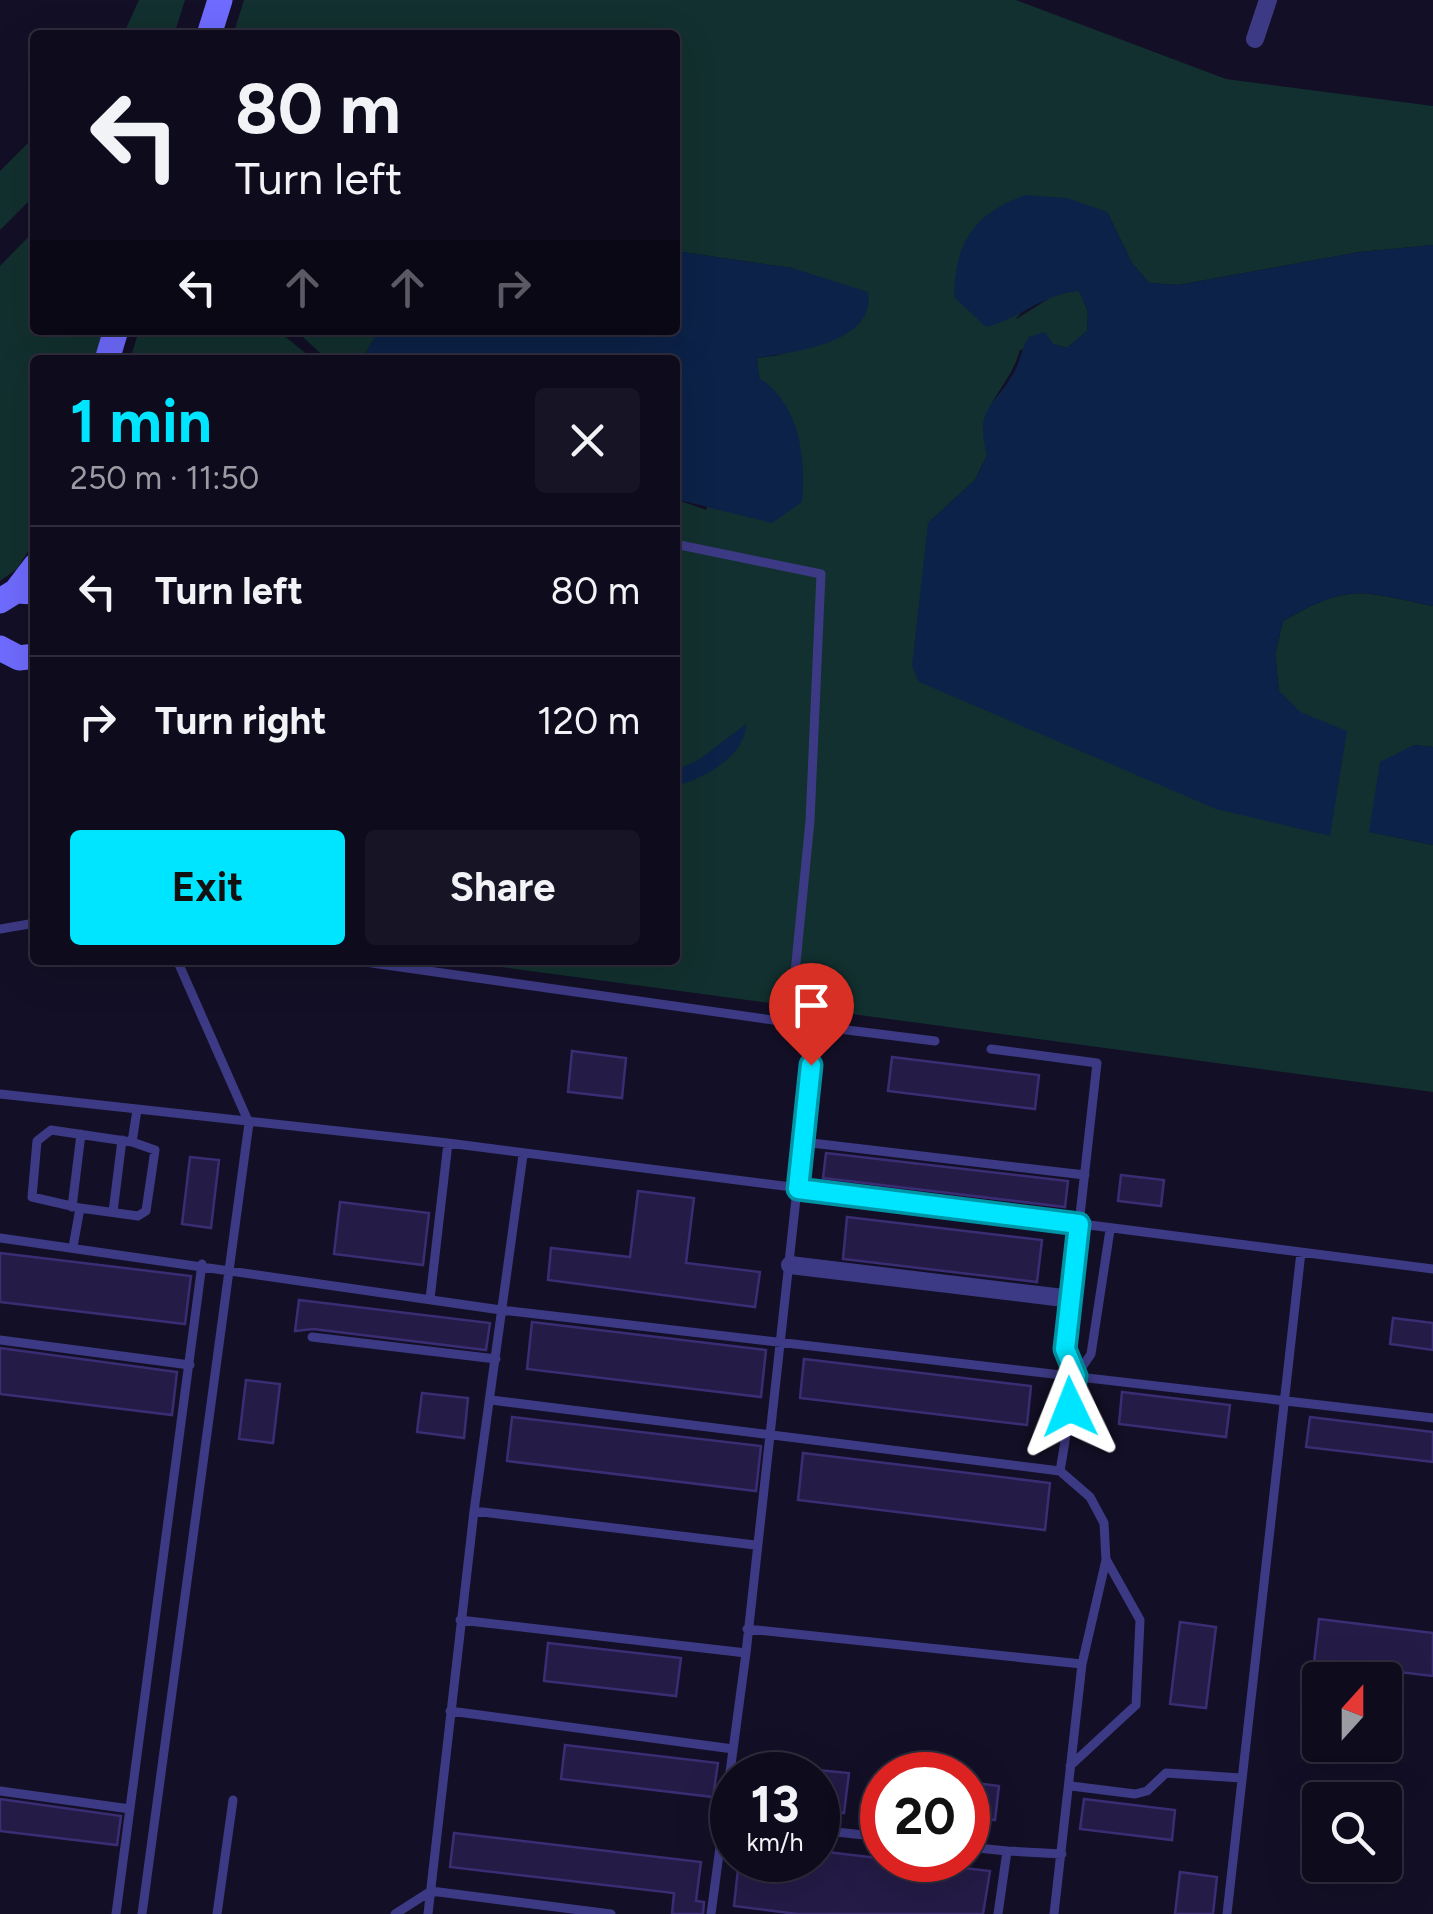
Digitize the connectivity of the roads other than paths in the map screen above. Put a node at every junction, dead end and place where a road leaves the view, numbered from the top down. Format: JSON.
{"nodes":[{"id":1,"x":220,"y":0,"type":"edge"},
{"id":2,"x":1268,"y":0,"type":"edge"},
{"id":3,"x":211,"y":30,"type":"edge"},
{"id":4,"x":1256,"y":38,"type":"dead end"},
{"id":5,"x":680,"y":545,"type":"edge"},
{"id":6,"x":30,"y":924,"type":"edge"},
{"id":7,"x":0,"y":929,"type":"edge"},
{"id":8,"x":179,"y":965,"type":"edge"},
{"id":9,"x":386,"y":965,"type":"edge"},
{"id":10,"x":790,"y":1023,"type":"junction"},
{"id":11,"x":815,"y":1026,"type":"junction"},
{"id":12,"x":935,"y":1040,"type":"dead end"},
{"id":13,"x":991,"y":1049,"type":"dead end"},
{"id":14,"x":0,"y":1094,"type":"edge"},
{"id":15,"x":137,"y":1110,"type":"junction"},
{"id":16,"x":249,"y":1122,"type":"junction"},
{"id":17,"x":81,"y":1134,"type":"junction"},
{"id":18,"x":127,"y":1141,"type":"junction"},
{"id":19,"x":448,"y":1142,"type":"junction"},
{"id":20,"x":803,"y":1142,"type":"junction"},
{"id":21,"x":524,"y":1155,"type":"junction"},
{"id":22,"x":1085,"y":1175,"type":"junction"},
{"id":23,"x":798,"y":1189,"type":"junction"},
{"id":24,"x":76,"y":1207,"type":"junction"},
{"id":25,"x":113,"y":1212,"type":"junction"},
{"id":26,"x":1079,"y":1224,"type":"junction"},
{"id":27,"x":1110,"y":1230,"type":"junction"},
{"id":28,"x":0,"y":1238,"type":"edge"},
{"id":29,"x":73,"y":1247,"type":"junction"},
{"id":30,"x":1301,"y":1252,"type":"junction"},
{"id":31,"x":202,"y":1264,"type":"junction"},
{"id":32,"x":790,"y":1265,"type":"junction"},
{"id":33,"x":232,"y":1268,"type":"junction"},
{"id":34,"x":1433,"y":1269,"type":"edge"},
{"id":35,"x":430,"y":1299,"type":"junction"},
{"id":36,"x":1072,"y":1299,"type":"junction"},
{"id":37,"x":501,"y":1310,"type":"junction"},
{"id":38,"x":312,"y":1337,"type":"dead end"},
{"id":39,"x":0,"y":1340,"type":"edge"},
{"id":40,"x":780,"y":1342,"type":"junction"},
{"id":41,"x":496,"y":1359,"type":"junction"},
{"id":42,"x":190,"y":1365,"type":"junction"},
{"id":43,"x":1076,"y":1376,"type":"junction"},
{"id":44,"x":491,"y":1400,"type":"junction"},
{"id":45,"x":1282,"y":1400,"type":"junction"},
{"id":46,"x":1433,"y":1418,"type":"edge"},
{"id":47,"x":770,"y":1438,"type":"junction"},
{"id":48,"x":1060,"y":1471,"type":"junction"},
{"id":49,"x":474,"y":1511,"type":"junction"},
{"id":50,"x":755,"y":1545,"type":"junction"},
{"id":51,"x":1106,"y":1560,"type":"junction"},
{"id":52,"x":460,"y":1620,"type":"junction"},
{"id":53,"x":747,"y":1630,"type":"junction"},
{"id":54,"x":746,"y":1653,"type":"junction"},
{"id":55,"x":1082,"y":1664,"type":"junction"},
{"id":56,"x":450,"y":1711,"type":"junction"},
{"id":57,"x":733,"y":1748,"type":"junction"},
{"id":58,"x":1070,"y":1766,"type":"junction"},
{"id":59,"x":1241,"y":1778,"type":"junction"},
{"id":60,"x":1071,"y":1786,"type":"junction"},
{"id":61,"x":0,"y":1792,"type":"edge"},
{"id":62,"x":233,"y":1800,"type":"dead end"},
{"id":63,"x":130,"y":1809,"type":"junction"},
{"id":64,"x":990,"y":1849,"type":"edge"},
{"id":65,"x":1007,"y":1851,"type":"junction"},
{"id":66,"x":1062,"y":1854,"type":"junction"},
{"id":67,"x":431,"y":1891,"type":"junction"},
{"id":68,"x":116,"y":1914,"type":"edge"},
{"id":69,"x":142,"y":1914,"type":"edge"},
{"id":70,"x":217,"y":1914,"type":"edge"},
{"id":71,"x":394,"y":1914,"type":"edge"},
{"id":72,"x":428,"y":1914,"type":"edge"},
{"id":73,"x":611,"y":1914,"type":"edge"},
{"id":74,"x":710,"y":1914,"type":"edge"},
{"id":75,"x":998,"y":1914,"type":"edge"},
{"id":76,"x":1054,"y":1914,"type":"edge"},
{"id":77,"x":1227,"y":1914,"type":"edge"}],
"edges":[{"from":1,"to":3,"type":"street"},
{"from":2,"to":4,"type":"street"},
{"from":5,"to":10,"type":"lane"},
{"from":6,"to":7,"type":"lane"},
{"from":8,"to":16,"type":"lane"},
{"from":9,"to":10,"type":"lane"},
{"from":10,"to":11,"type":"lane"},
{"from":11,"to":12,"type":"lane"},
{"from":11,"to":20,"type":"lane"},
{"from":13,"to":22,"type":"lane"},
{"from":14,"to":15,"type":"lane"},
{"from":15,"to":16,"type":"lane"},
{"from":15,"to":18,"type":"lane"},
{"from":16,"to":19,"type":"lane"},
{"from":16,"to":33,"type":"lane"},
{"from":17,"to":18,"type":"lane"},
{"from":17,"to":24,"type":"lane"},
{"from":17,"to":24,"type":"lane"},
{"from":18,"to":25,"type":"lane"},
{"from":18,"to":25,"type":"lane"},
{"from":19,"to":21,"type":"lane"},
{"from":19,"to":35,"type":"lane"},
{"from":20,"to":22,"type":"lane"},
{"from":20,"to":23,"type":"lane"},
{"from":21,"to":23,"type":"lane"},
{"from":21,"to":37,"type":"lane"},
{"from":22,"to":26,"type":"lane"},
{"from":23,"to":26,"type":"lane"},
{"from":23,"to":32,"type":"lane"},
{"from":24,"to":25,"type":"lane"},
{"from":24,"to":29,"type":"lane"},
{"from":26,"to":27,"type":"lane"},
{"from":26,"to":36,"type":"street"},
{"from":27,"to":30,"type":"lane"},
{"from":27,"to":43,"type":"lane"},
{"from":28,"to":29,"type":"lane"},
{"from":29,"to":31,"type":"lane"},
{"from":30,"to":34,"type":"lane"},
{"from":30,"to":45,"type":"lane"},
{"from":31,"to":33,"type":"lane"},
{"from":31,"to":42,"type":"lane"},
{"from":32,"to":36,"type":"street"},
{"from":32,"to":40,"type":"lane"},
{"from":33,"to":35,"type":"lane"},
{"from":33,"to":69,"type":"lane"},
{"from":35,"to":37,"type":"lane"},
{"from":36,"to":43,"type":"street"},
{"from":37,"to":40,"type":"lane"},
{"from":37,"to":41,"type":"lane"},
{"from":38,"to":41,"type":"lane"},
{"from":39,"to":42,"type":"lane"},
{"from":40,"to":43,"type":"lane"},
{"from":40,"to":47,"type":"lane"},
{"from":41,"to":44,"type":"lane"},
{"from":42,"to":63,"type":"lane"},
{"from":43,"to":45,"type":"lane"},
{"from":43,"to":48,"type":"lane"},
{"from":44,"to":47,"type":"lane"},
{"from":44,"to":49,"type":"lane"},
{"from":45,"to":46,"type":"lane"},
{"from":45,"to":59,"type":"lane"},
{"from":47,"to":48,"type":"lane"},
{"from":47,"to":50,"type":"lane"},
{"from":48,"to":51,"type":"lane"},
{"from":49,"to":50,"type":"lane"},
{"from":49,"to":52,"type":"lane"},
{"from":50,"to":53,"type":"lane"},
{"from":51,"to":55,"type":"lane"},
{"from":51,"to":58,"type":"lane"},
{"from":52,"to":54,"type":"lane"},
{"from":52,"to":56,"type":"lane"},
{"from":53,"to":54,"type":"lane"},
{"from":53,"to":55,"type":"lane"},
{"from":54,"to":57,"type":"lane"},
{"from":55,"to":58,"type":"lane"},
{"from":56,"to":57,"type":"lane"},
{"from":56,"to":67,"type":"lane"},
{"from":57,"to":74,"type":"lane"},
{"from":58,"to":60,"type":"lane"},
{"from":59,"to":60,"type":"lane"},
{"from":59,"to":77,"type":"lane"},
{"from":60,"to":66,"type":"lane"},
{"from":61,"to":63,"type":"lane"},
{"from":62,"to":70,"type":"lane"},
{"from":63,"to":68,"type":"lane"},
{"from":64,"to":65,"type":"lane"},
{"from":65,"to":66,"type":"lane"},
{"from":65,"to":75,"type":"lane"},
{"from":66,"to":76,"type":"lane"},
{"from":67,"to":71,"type":"lane"},
{"from":67,"to":72,"type":"lane"},
{"from":67,"to":73,"type":"lane"}]}
